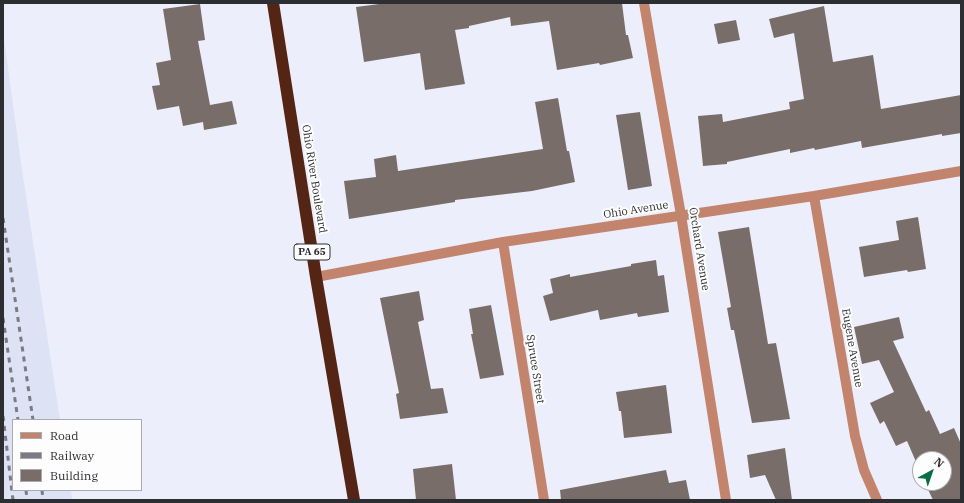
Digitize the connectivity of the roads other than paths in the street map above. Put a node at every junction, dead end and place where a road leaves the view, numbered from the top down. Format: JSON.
{"nodes":[{"id":1,"x":273,"y":3,"type":"edge"},
{"id":2,"x":644,"y":3,"type":"edge"},
{"id":3,"x":961,"y":171,"type":"edge"},
{"id":4,"x":814,"y":196,"type":"junction"},
{"id":5,"x":681,"y":215,"type":"junction"},
{"id":6,"x":503,"y":242,"type":"junction"},
{"id":7,"x":316,"y":276,"type":"junction"},
{"id":8,"x":354,"y":500,"type":"edge"},
{"id":9,"x":544,"y":500,"type":"edge"},
{"id":10,"x":726,"y":500,"type":"edge"},
{"id":11,"x":877,"y":500,"type":"edge"}],
"edges":[{"from":1,"to":7,"type":"highway","name":"Ohio River Boulevard","number":"PA 65"},
{"from":2,"to":5,"type":"street","name":"Orchard Avenue"},
{"from":3,"to":4,"type":"street","name":"Ohio Avenue"},
{"from":4,"to":5,"type":"street","name":"Ohio Avenue"},
{"from":4,"to":11,"type":"street","name":"Eugene Avenue"},
{"from":5,"to":6,"type":"street","name":"Ohio Avenue"},
{"from":5,"to":10,"type":"street","name":"Orchard Avenue"},
{"from":6,"to":7,"type":"street","name":"Ohio Avenue"},
{"from":6,"to":9,"type":"street","name":"Spruce Street"},
{"from":7,"to":8,"type":"highway","name":"Ohio River Boulevard","number":"PA 65"}]}
